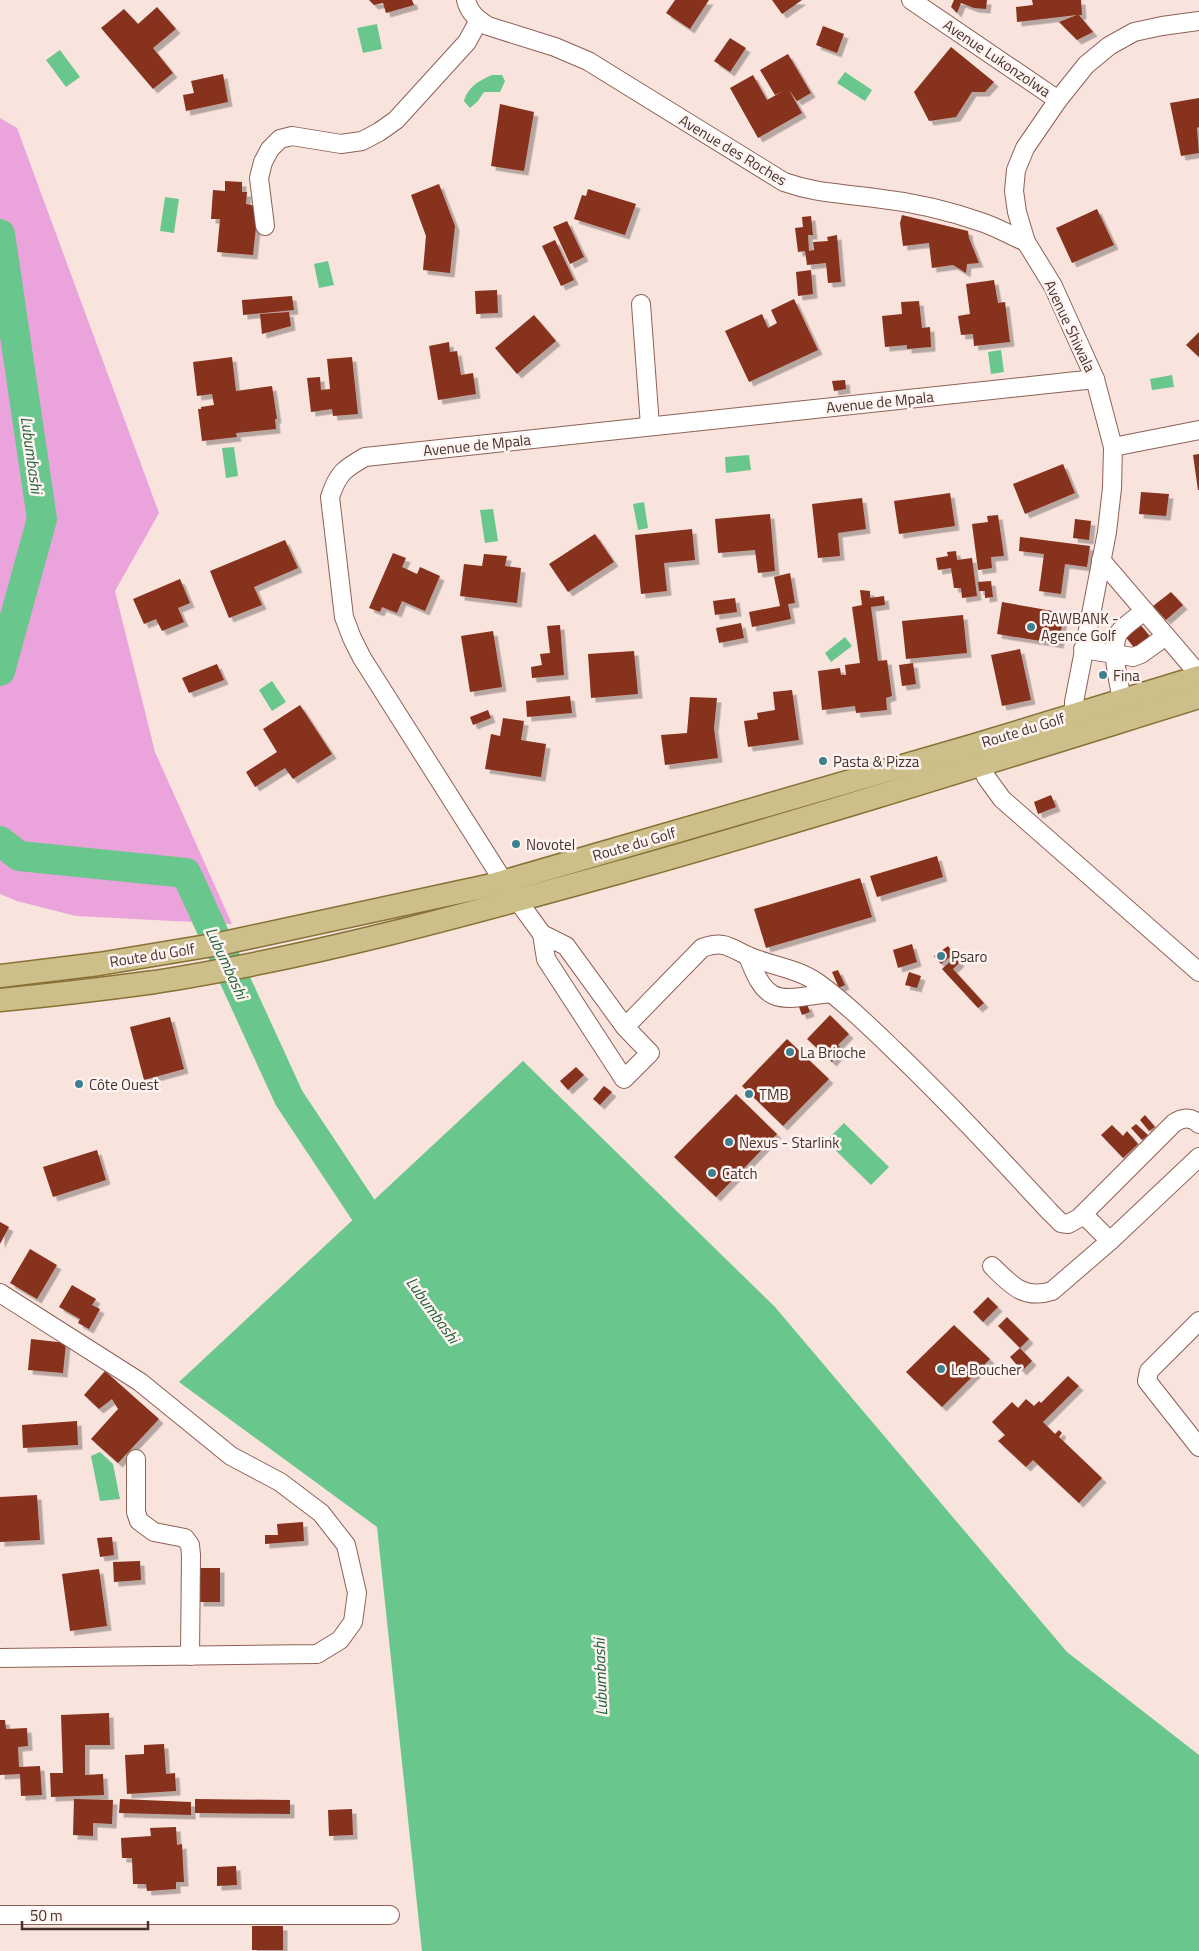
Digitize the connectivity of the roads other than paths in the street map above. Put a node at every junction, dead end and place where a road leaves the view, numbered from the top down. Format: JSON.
{"nodes":[{"id":1,"x":466,"y":0,"type":"edge"},
{"id":2,"x":911,"y":0,"type":"edge"},
{"id":3,"x":478,"y":20,"type":"junction"},
{"id":4,"x":1199,"y":21,"type":"edge"},
{"id":5,"x":1058,"y":100,"type":"junction"},
{"id":6,"x":265,"y":226,"type":"dead end"},
{"id":7,"x":1026,"y":242,"type":"junction"},
{"id":8,"x":641,"y":304,"type":"dead end"},
{"id":9,"x":1095,"y":379,"type":"junction"},
{"id":10,"x":650,"y":426,"type":"junction"},
{"id":11,"x":1199,"y":430,"type":"edge"},
{"id":12,"x":1113,"y":447,"type":"junction"},
{"id":13,"x":1101,"y":560,"type":"junction"},
{"id":14,"x":1145,"y":611,"type":"junction"},
{"id":15,"x":1166,"y":636,"type":"junction"},
{"id":16,"x":1083,"y":649,"type":"junction"},
{"id":17,"x":1115,"y":655,"type":"junction"},
{"id":18,"x":1199,"y":684,"type":"edge"},
{"id":19,"x":1122,"y":700,"type":"junction"},
{"id":20,"x":1077,"y":724,"type":"junction"},
{"id":21,"x":976,"y":744,"type":"junction"},
{"id":22,"x":982,"y":766,"type":"junction"},
{"id":23,"x":504,"y":882,"type":"junction"},
{"id":24,"x":517,"y":900,"type":"junction"},
{"id":25,"x":542,"y":934,"type":"junction"},
{"id":26,"x":748,"y":956,"type":"junction"},
{"id":27,"x":1199,"y":972,"type":"edge"},
{"id":28,"x":0,"y":976,"type":"edge"},
{"id":29,"x":830,"y":993,"type":"junction"},
{"id":30,"x":0,"y":1000,"type":"edge"},
{"id":31,"x":625,"y":1027,"type":"junction"},
{"id":32,"x":1199,"y":1124,"type":"edge"},
{"id":33,"x":1199,"y":1157,"type":"edge"},
{"id":34,"x":1083,"y":1214,"type":"junction"},
{"id":35,"x":1110,"y":1241,"type":"junction"},
{"id":36,"x":992,"y":1266,"type":"dead end"},
{"id":37,"x":0,"y":1293,"type":"edge"},
{"id":38,"x":1199,"y":1322,"type":"edge"},
{"id":39,"x":1199,"y":1447,"type":"edge"},
{"id":40,"x":136,"y":1459,"type":"dead end"},
{"id":41,"x":190,"y":1656,"type":"junction"},
{"id":42,"x":0,"y":1658,"type":"edge"},
{"id":43,"x":0,"y":1915,"type":"edge"},
{"id":44,"x":390,"y":1915,"type":"dead end"}],
"edges":[{"from":1,"to":3,"type":"street"},
{"from":2,"to":5,"type":"street","name":"Avenue Lukonzolwa"},
{"from":3,"to":6,"type":"street"},
{"from":3,"to":7,"type":"street","name":"Avenue des Roches"},
{"from":4,"to":5,"type":"street","name":"Avenue Shiwala"},
{"from":5,"to":7,"type":"street","name":"Avenue Shiwala"},
{"from":7,"to":9,"type":"street","name":"Avenue Shiwala"},
{"from":8,"to":10,"type":"street"},
{"from":9,"to":10,"type":"street","name":"Avenue de Mpala"},
{"from":9,"to":12,"type":"street","name":"Avenue Shiwala"},
{"from":10,"to":23,"type":"street","name":"Avenue de Mpala"},
{"from":11,"to":12,"type":"street"},
{"from":12,"to":13,"type":"street","name":"Avenue Shiwala"},
{"from":13,"to":14,"type":"street"},
{"from":13,"to":16,"type":"street","name":"Avenue Shiwala"},
{"from":14,"to":15,"type":"street"},
{"from":14,"to":17,"type":"street"},
{"from":15,"to":17,"type":"street"},
{"from":15,"to":18,"type":"street"},
{"from":16,"to":17,"type":"street"},
{"from":16,"to":20,"type":"street","name":"Avenue Shiwala"},
{"from":17,"to":19,"type":"street"},
{"from":18,"to":19,"type":"main road","name":"Route du Golf"},
{"from":18,"to":20,"type":"main road"},
{"from":19,"to":20,"type":"main road","name":"Route du Golf"},
{"from":20,"to":21,"type":"main road","name":"Route du Golf"},
{"from":20,"to":22,"type":"main road"},
{"from":21,"to":22,"type":"main road"},
{"from":21,"to":23,"type":"main road","name":"Route du Golf"},
{"from":22,"to":24,"type":"main road"},
{"from":22,"to":27,"type":"street"},
{"from":23,"to":24,"type":"street","name":"Avenue de Mpala"},
{"from":23,"to":28,"type":"main road","name":"Route du Golf"},
{"from":24,"to":25,"type":"street","name":"Avenue de Mpala"},
{"from":24,"to":30,"type":"main road"},
{"from":25,"to":31,"type":"street"},
{"from":25,"to":31,"type":"street"},
{"from":26,"to":29,"type":"street"},
{"from":26,"to":29,"type":"street"},
{"from":26,"to":31,"type":"street"},
{"from":29,"to":34,"type":"street"},
{"from":32,"to":34,"type":"street"},
{"from":33,"to":35,"type":"street"},
{"from":34,"to":35,"type":"street"},
{"from":35,"to":36,"type":"street"},
{"from":37,"to":41,"type":"street"},
{"from":38,"to":39,"type":"street"},
{"from":40,"to":41,"type":"street"},
{"from":41,"to":42,"type":"street"},
{"from":43,"to":44,"type":"street"}]}
